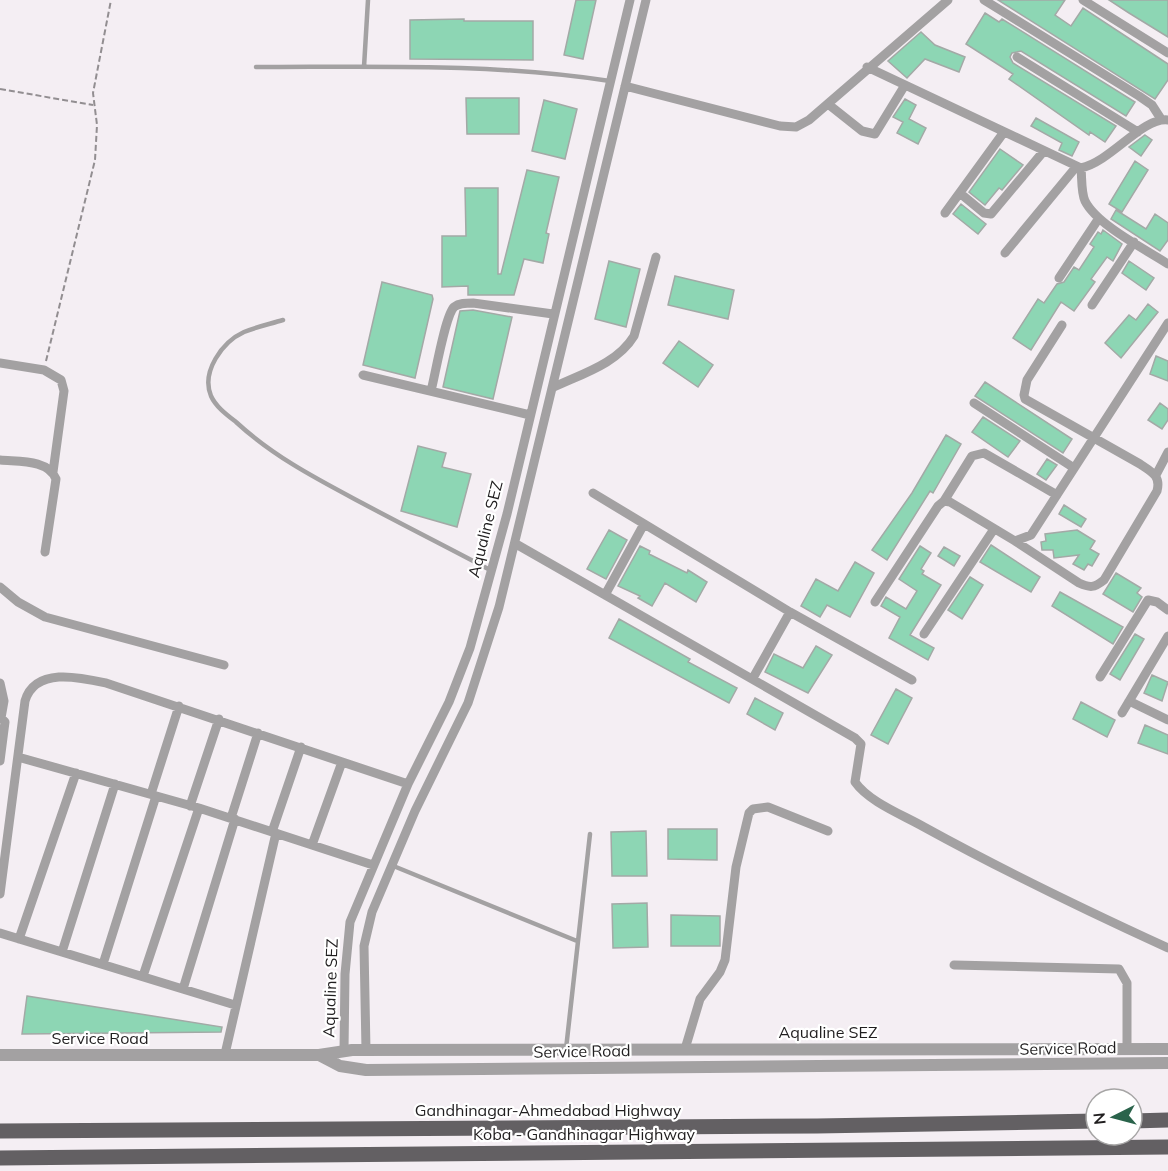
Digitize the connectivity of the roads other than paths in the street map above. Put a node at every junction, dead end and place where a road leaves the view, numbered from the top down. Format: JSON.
{"nodes":[{"id":1,"x":368,"y":0,"type":"edge"},
{"id":2,"x":630,"y":0,"type":"edge"},
{"id":3,"x":646,"y":0,"type":"edge"},
{"id":4,"x":948,"y":0,"type":"edge"},
{"id":5,"x":984,"y":0,"type":"edge"},
{"id":6,"x":1083,"y":0,"type":"edge"},
{"id":7,"x":1168,"y":53,"type":"edge"},
{"id":8,"x":1017,"y":57,"type":"dead end"},
{"id":9,"x":256,"y":67,"type":"dead end"},
{"id":10,"x":364,"y":67,"type":"junction"},
{"id":11,"x":867,"y":67,"type":"junction"},
{"id":12,"x":610,"y":81,"type":"junction"},
{"id":13,"x":905,"y":85,"type":"junction"},
{"id":14,"x":625,"y":86,"type":"junction"},
{"id":15,"x":828,"y":104,"type":"junction"},
{"id":16,"x":1165,"y":120,"type":"edge"},
{"id":17,"x":1004,"y":132,"type":"junction"},
{"id":18,"x":1138,"y":132,"type":"junction"},
{"id":19,"x":1043,"y":152,"type":"junction"},
{"id":20,"x":1078,"y":167,"type":"junction"},
{"id":21,"x":961,"y":194,"type":"junction"},
{"id":22,"x":945,"y":213,"type":"dead end"},
{"id":23,"x":1099,"y":218,"type":"junction"},
{"id":24,"x":1134,"y":242,"type":"junction"},
{"id":25,"x":1005,"y":253,"type":"dead end"},
{"id":26,"x":656,"y":257,"type":"dead end"},
{"id":27,"x":1168,"y":264,"type":"edge"},
{"id":28,"x":1059,"y":278,"type":"dead end"},
{"id":29,"x":1092,"y":304,"type":"dead end"},
{"id":30,"x":553,"y":314,"type":"junction"},
{"id":31,"x":283,"y":320,"type":"dead end"},
{"id":32,"x":1168,"y":323,"type":"edge"},
{"id":33,"x":1062,"y":326,"type":"dead end"},
{"id":34,"x":0,"y":363,"type":"edge"},
{"id":35,"x":363,"y":375,"type":"dead end"},
{"id":36,"x":552,"y":388,"type":"junction"},
{"id":37,"x":431,"y":391,"type":"junction"},
{"id":38,"x":975,"y":403,"type":"dead end"},
{"id":39,"x":530,"y":415,"type":"junction"},
{"id":40,"x":1092,"y":439,"type":"junction"},
{"id":41,"x":1168,"y":452,"type":"edge"},
{"id":42,"x":0,"y":460,"type":"edge"},
{"id":43,"x":1074,"y":468,"type":"junction"},
{"id":44,"x":53,"y":472,"type":"junction"},
{"id":45,"x":1156,"y":475,"type":"junction"},
{"id":46,"x":593,"y":493,"type":"dead end"},
{"id":47,"x":1057,"y":495,"type":"junction"},
{"id":48,"x":944,"y":501,"type":"junction"},
{"id":49,"x":644,"y":524,"type":"junction"},
{"id":50,"x":994,"y":529,"type":"junction"},
{"id":51,"x":1015,"y":541,"type":"junction"},
{"id":52,"x":516,"y":544,"type":"junction"},
{"id":53,"x":45,"y":552,"type":"dead end"},
{"id":54,"x":492,"y":571,"type":"junction"},
{"id":55,"x":0,"y":587,"type":"edge"},
{"id":56,"x":605,"y":595,"type":"junction"},
{"id":57,"x":875,"y":602,"type":"dead end"},
{"id":58,"x":1168,"y":610,"type":"edge"},
{"id":59,"x":790,"y":612,"type":"junction"},
{"id":60,"x":924,"y":634,"type":"dead end"},
{"id":61,"x":1168,"y":636,"type":"edge"},
{"id":62,"x":224,"y":665,"type":"dead end"},
{"id":63,"x":1100,"y":676,"type":"dead end"},
{"id":64,"x":753,"y":678,"type":"junction"},
{"id":65,"x":912,"y":680,"type":"dead end"},
{"id":66,"x":0,"y":683,"type":"edge"},
{"id":67,"x":1129,"y":701,"type":"junction"},
{"id":68,"x":179,"y":706,"type":"junction"},
{"id":69,"x":1122,"y":713,"type":"dead end"},
{"id":70,"x":0,"y":718,"type":"edge"},
{"id":71,"x":219,"y":719,"type":"junction"},
{"id":72,"x":1168,"y":720,"type":"edge"},
{"id":73,"x":258,"y":733,"type":"junction"},
{"id":74,"x":301,"y":747,"type":"junction"},
{"id":75,"x":18,"y":757,"type":"junction"},
{"id":76,"x":0,"y":761,"type":"edge"},
{"id":77,"x":342,"y":762,"type":"junction"},
{"id":78,"x":76,"y":773,"type":"junction"},
{"id":79,"x":115,"y":784,"type":"junction"},
{"id":80,"x":408,"y":784,"type":"junction"},
{"id":81,"x":154,"y":795,"type":"junction"},
{"id":82,"x":195,"y":807,"type":"junction"},
{"id":83,"x":233,"y":819,"type":"junction"},
{"id":84,"x":828,"y":831,"type":"dead end"},
{"id":85,"x":274,"y":833,"type":"junction"},
{"id":86,"x":590,"y":834,"type":"dead end"},
{"id":87,"x":312,"y":845,"type":"junction"},
{"id":88,"x":373,"y":865,"type":"junction"},
{"id":89,"x":391,"y":865,"type":"junction"},
{"id":90,"x":0,"y":894,"type":"edge"},
{"id":91,"x":0,"y":933,"type":"edge"},
{"id":92,"x":19,"y":939,"type":"junction"},
{"id":93,"x":578,"y":941,"type":"junction"},
{"id":94,"x":1168,"y":948,"type":"edge"},
{"id":95,"x":62,"y":952,"type":"junction"},
{"id":96,"x":103,"y":964,"type":"junction"},
{"id":97,"x":954,"y":965,"type":"dead end"},
{"id":98,"x":143,"y":976,"type":"junction"},
{"id":99,"x":183,"y":989,"type":"junction"},
{"id":100,"x":235,"y":1005,"type":"junction"},
{"id":101,"x":685,"y":1048,"type":"junction"},
{"id":102,"x":566,"y":1049,"type":"junction"},
{"id":103,"x":1127,"y":1049,"type":"junction"},
{"id":104,"x":1168,"y":1049,"type":"edge"},
{"id":105,"x":366,"y":1050,"type":"junction"},
{"id":106,"x":344,"y":1051,"type":"junction"},
{"id":107,"x":225,"y":1054,"type":"junction"},
{"id":108,"x":0,"y":1055,"type":"edge"},
{"id":109,"x":319,"y":1055,"type":"junction"},
{"id":110,"x":1168,"y":1064,"type":"edge"},
{"id":111,"x":1144,"y":1120,"type":"edge"},
{"id":112,"x":1168,"y":1120,"type":"edge"},
{"id":113,"x":1084,"y":1121,"type":"edge"},
{"id":114,"x":0,"y":1131,"type":"edge"},
{"id":115,"x":1168,"y":1148,"type":"edge"},
{"id":116,"x":0,"y":1158,"type":"edge"}],
"edges":[{"from":1,"to":10,"type":"lane"},
{"from":2,"to":12,"type":"street","name":"Aqualine SEZ"},
{"from":3,"to":14,"type":"street"},
{"from":4,"to":11,"type":"street"},
{"from":5,"to":16,"type":"street"},
{"from":6,"to":7,"type":"street"},
{"from":8,"to":18,"type":"street"},
{"from":9,"to":10,"type":"lane"},
{"from":10,"to":12,"type":"lane"},
{"from":11,"to":13,"type":"street"},
{"from":11,"to":15,"type":"street"},
{"from":12,"to":30,"type":"street","name":"Aqualine SEZ"},
{"from":13,"to":15,"type":"street"},
{"from":13,"to":17,"type":"street"},
{"from":14,"to":15,"type":"street"},
{"from":14,"to":36,"type":"street"},
{"from":16,"to":18,"type":"street"},
{"from":17,"to":19,"type":"street"},
{"from":17,"to":21,"type":"street"},
{"from":18,"to":20,"type":"street"},
{"from":19,"to":20,"type":"street"},
{"from":19,"to":21,"type":"street"},
{"from":20,"to":23,"type":"street"},
{"from":20,"to":25,"type":"street"},
{"from":21,"to":22,"type":"street"},
{"from":23,"to":24,"type":"street"},
{"from":23,"to":28,"type":"street"},
{"from":24,"to":27,"type":"street"},
{"from":24,"to":29,"type":"street"},
{"from":26,"to":36,"type":"street"},
{"from":30,"to":37,"type":"street"},
{"from":30,"to":39,"type":"street","name":"Aqualine SEZ"},
{"from":31,"to":54,"type":"lane"},
{"from":32,"to":40,"type":"street"},
{"from":33,"to":40,"type":"street"},
{"from":34,"to":44,"type":"street"},
{"from":35,"to":37,"type":"street"},
{"from":36,"to":52,"type":"street"},
{"from":37,"to":39,"type":"street"},
{"from":38,"to":43,"type":"street"},
{"from":39,"to":54,"type":"street","name":"Aqualine SEZ"},
{"from":40,"to":43,"type":"street"},
{"from":40,"to":45,"type":"street"},
{"from":41,"to":45,"type":"street"},
{"from":42,"to":44,"type":"street"},
{"from":43,"to":47,"type":"street"},
{"from":44,"to":53,"type":"street"},
{"from":45,"to":51,"type":"street"},
{"from":46,"to":49,"type":"street"},
{"from":47,"to":48,"type":"street"},
{"from":47,"to":51,"type":"street"},
{"from":48,"to":50,"type":"street"},
{"from":48,"to":57,"type":"street"},
{"from":49,"to":56,"type":"street"},
{"from":49,"to":59,"type":"street"},
{"from":50,"to":51,"type":"street"},
{"from":50,"to":60,"type":"street"},
{"from":52,"to":56,"type":"street"},
{"from":52,"to":89,"type":"street"},
{"from":54,"to":80,"type":"street","name":"Aqualine SEZ"},
{"from":55,"to":62,"type":"street"},
{"from":56,"to":64,"type":"street"},
{"from":58,"to":63,"type":"street"},
{"from":59,"to":64,"type":"street"},
{"from":59,"to":65,"type":"street"},
{"from":61,"to":67,"type":"street"},
{"from":64,"to":94,"type":"street"},
{"from":66,"to":70,"type":"street"},
{"from":67,"to":69,"type":"street"},
{"from":67,"to":72,"type":"street"},
{"from":68,"to":71,"type":"street"},
{"from":68,"to":75,"type":"street"},
{"from":68,"to":81,"type":"street"},
{"from":70,"to":76,"type":"street"},
{"from":71,"to":73,"type":"street"},
{"from":71,"to":82,"type":"street"},
{"from":73,"to":74,"type":"street"},
{"from":73,"to":83,"type":"street"},
{"from":74,"to":77,"type":"street"},
{"from":74,"to":85,"type":"street"},
{"from":75,"to":78,"type":"street"},
{"from":75,"to":90,"type":"street"},
{"from":77,"to":80,"type":"street"},
{"from":77,"to":87,"type":"street"},
{"from":78,"to":79,"type":"street"},
{"from":78,"to":92,"type":"street"},
{"from":79,"to":81,"type":"street"},
{"from":79,"to":95,"type":"street"},
{"from":80,"to":88,"type":"street","name":"Aqualine SEZ"},
{"from":81,"to":82,"type":"street"},
{"from":81,"to":96,"type":"street"},
{"from":82,"to":83,"type":"street"},
{"from":82,"to":98,"type":"street"},
{"from":83,"to":85,"type":"street"},
{"from":83,"to":99,"type":"street"},
{"from":84,"to":101,"type":"street"},
{"from":85,"to":87,"type":"street"},
{"from":85,"to":100,"type":"street"},
{"from":86,"to":93,"type":"lane"},
{"from":87,"to":88,"type":"street"},
{"from":88,"to":106,"type":"street","name":"Aqualine SEZ"},
{"from":89,"to":93,"type":"lane"},
{"from":89,"to":105,"type":"street"},
{"from":91,"to":92,"type":"street"},
{"from":92,"to":95,"type":"street"},
{"from":93,"to":102,"type":"lane"},
{"from":95,"to":96,"type":"street"},
{"from":96,"to":98,"type":"street"},
{"from":97,"to":103,"type":"street"},
{"from":98,"to":99,"type":"street"},
{"from":99,"to":100,"type":"street"},
{"from":100,"to":107,"type":"street"},
{"from":101,"to":102,"type":"street","name":"Aqualine SEZ"},
{"from":101,"to":103,"type":"street","name":"Aqualine SEZ"},
{"from":102,"to":105,"type":"street","name":"Aqualine SEZ"},
{"from":103,"to":104,"type":"street","name":"Aqualine SEZ"},
{"from":105,"to":106,"type":"street","name":"Aqualine SEZ"},
{"from":106,"to":109,"type":"street","name":"Aqualine SEZ"},
{"from":107,"to":108,"type":"street","name":"Service Road"},
{"from":107,"to":109,"type":"street","name":"Service Road"},
{"from":109,"to":110,"type":"street","name":"Service Road"},
{"from":111,"to":112,"type":"main road"},
{"from":113,"to":114,"type":"main road","name":"Gandhinagar-Ahmedabad Highway"},
{"from":115,"to":116,"type":"main road","name":"Koba - Gandhinagar Highway"}]}
